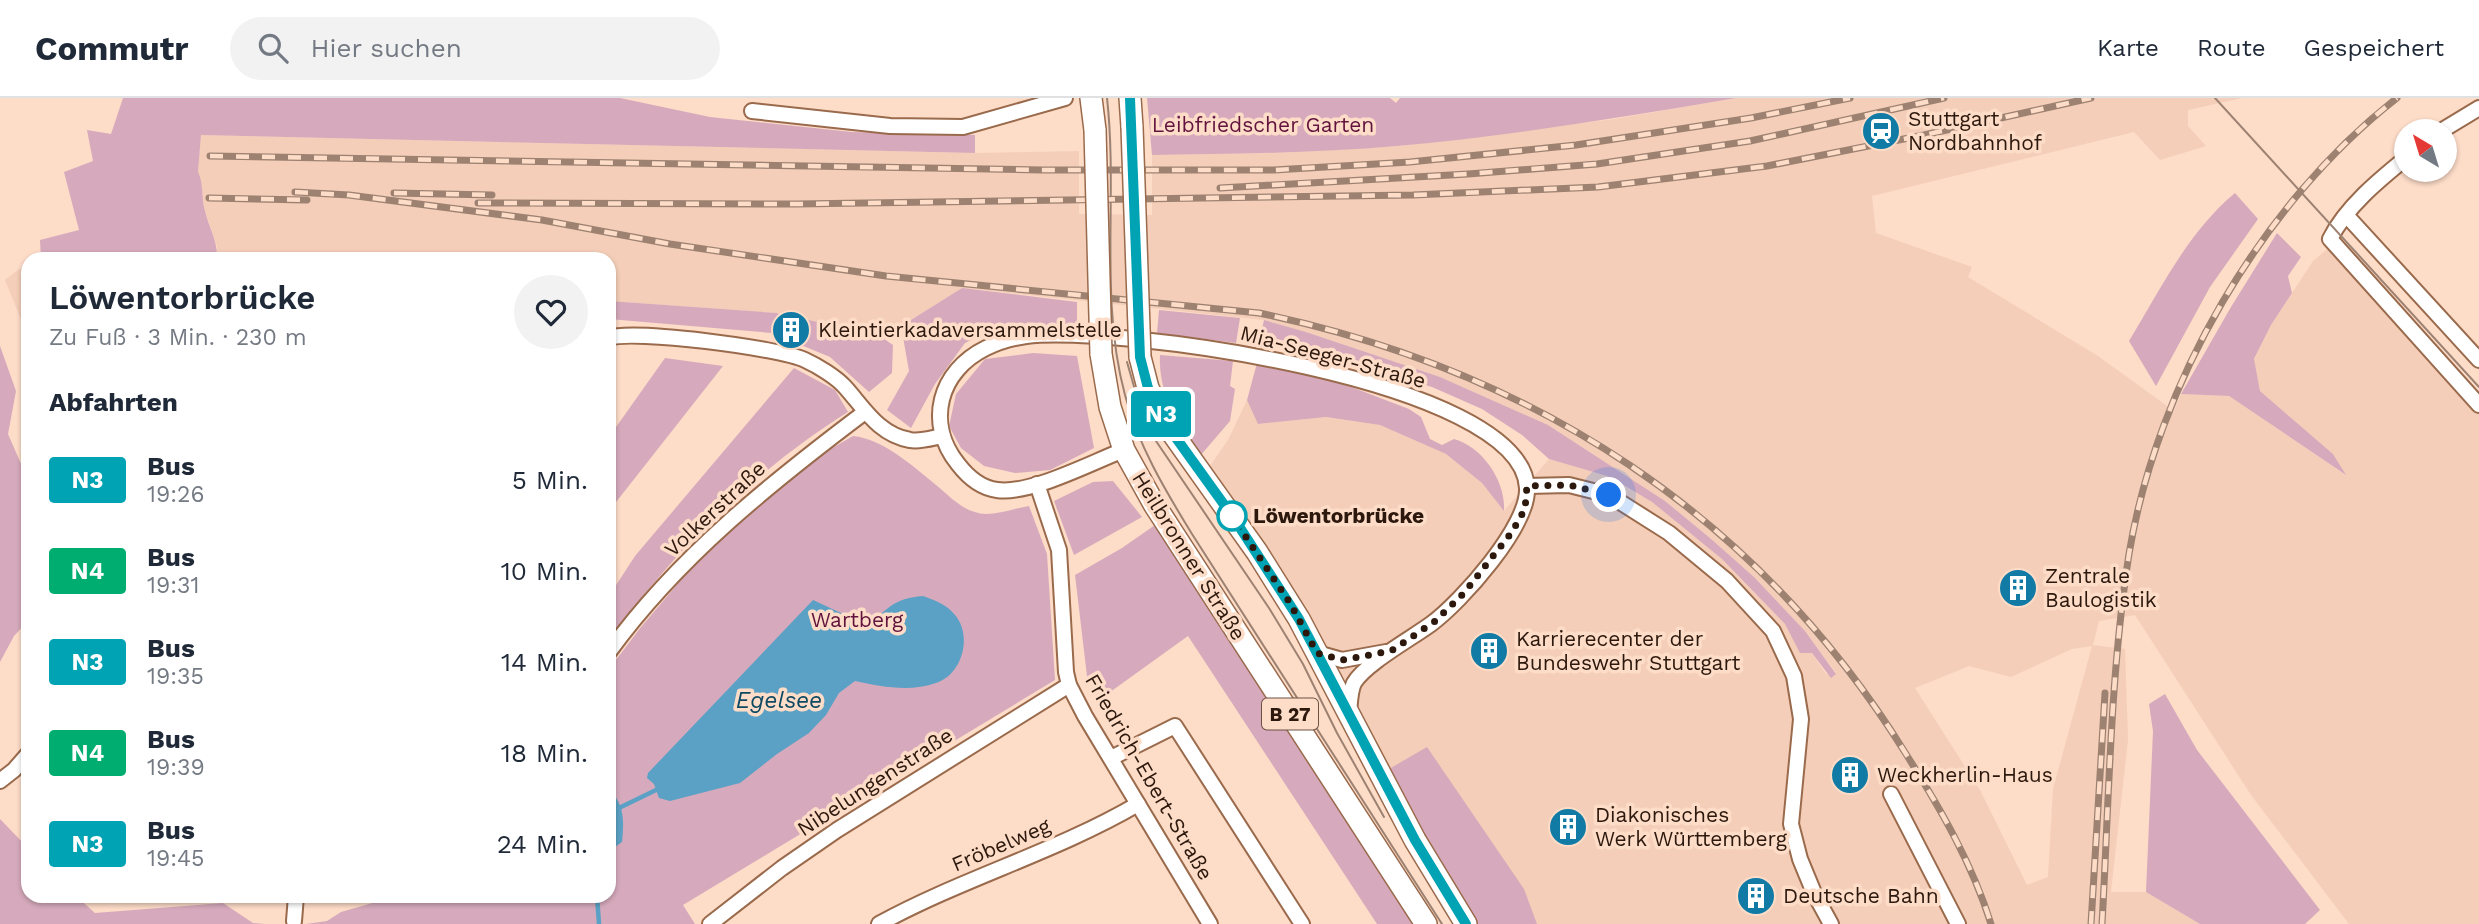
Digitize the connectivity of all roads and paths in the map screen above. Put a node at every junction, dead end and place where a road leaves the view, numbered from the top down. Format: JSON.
{"nodes":[{"id":1,"x":1065,"y":98,"type":"edge"},
{"id":2,"x":1091,"y":98,"type":"edge"},
{"id":3,"x":1130,"y":98,"type":"edge"},
{"id":4,"x":2479,"y":108,"type":"edge"},
{"id":5,"x":752,"y":111,"type":"dead end"},
{"id":6,"x":2457,"y":121,"type":"edge"},
{"id":7,"x":2394,"y":169,"type":"edge"},
{"id":8,"x":2347,"y":216,"type":"junction"},
{"id":9,"x":616,"y":335,"type":"edge"},
{"id":10,"x":2479,"y":360,"type":"edge"},
{"id":11,"x":2479,"y":405,"type":"edge"},
{"id":12,"x":865,"y":412,"type":"junction"},
{"id":13,"x":942,"y":436,"type":"junction"},
{"id":14,"x":1124,"y":450,"type":"junction"},
{"id":15,"x":1037,"y":484,"type":"junction"},
{"id":16,"x":1527,"y":486,"type":"junction"},
{"id":17,"x":616,"y":642,"type":"edge"},
{"id":18,"x":1391,"y":651,"type":"junction"},
{"id":19,"x":1317,"y":653,"type":"junction"},
{"id":20,"x":1069,"y":685,"type":"junction"},
{"id":21,"x":1349,"y":713,"type":"junction"},
{"id":22,"x":1111,"y":758,"type":"junction"},
{"id":23,"x":21,"y":762,"type":"edge"},
{"id":24,"x":0,"y":781,"type":"edge"},
{"id":25,"x":1891,"y":794,"type":"dead end"},
{"id":26,"x":1138,"y":804,"type":"junction"},
{"id":27,"x":296,"y":903,"type":"edge"},
{"id":28,"x":295,"y":922,"type":"dead end"},
{"id":29,"x":710,"y":924,"type":"edge"},
{"id":30,"x":879,"y":924,"type":"edge"},
{"id":31,"x":1210,"y":924,"type":"edge"},
{"id":32,"x":1302,"y":924,"type":"edge"},
{"id":33,"x":1426,"y":924,"type":"edge"},
{"id":34,"x":1466,"y":924,"type":"edge"},
{"id":35,"x":1831,"y":924,"type":"edge"},
{"id":36,"x":1958,"y":924,"type":"edge"}],
"edges":[{"from":1,"to":5,"type":"street"},
{"from":2,"to":14,"type":"main road","name":"Heilbronner Straße","number":"B 27","bridge":true},
{"from":3,"to":19,"type":"main road","number":"B 27","bridge":true},
{"from":4,"to":6,"type":"street"},
{"from":7,"to":8,"type":"street"},
{"from":8,"to":10,"type":"street"},
{"from":8,"to":11,"type":"street"},
{"from":9,"to":12,"type":"street"},
{"from":12,"to":13,"type":"street"},
{"from":12,"to":17,"type":"street","name":"Volkerstraße"},
{"from":13,"to":15,"type":"street"},
{"from":13,"to":16,"type":"street","name":"Mia-Seeger-Straße"},
{"from":14,"to":15,"type":"street"},
{"from":14,"to":33,"type":"main road","name":"Heilbronner Straße","number":"B 27"},
{"from":15,"to":20,"type":"street","name":"Friedrich-Ebert-Straße"},
{"from":16,"to":18,"type":"street"},
{"from":16,"to":35,"type":"street"},
{"from":18,"to":19,"type":"street"},
{"from":18,"to":21,"type":"street"},
{"from":19,"to":21,"type":"main road","number":"B 27"},
{"from":20,"to":22,"type":"street","name":"Friedrich-Ebert-Straße"},
{"from":20,"to":29,"type":"street","name":"Nibelungenstraße"},
{"from":21,"to":34,"type":"main road","number":"B 27"},
{"from":22,"to":26,"type":"street","name":"Friedrich-Ebert-Straße"},
{"from":22,"to":32,"type":"street"},
{"from":23,"to":24,"type":"street"},
{"from":25,"to":36,"type":"street"},
{"from":26,"to":30,"type":"street","name":"Fröbelweg"},
{"from":26,"to":31,"type":"street","name":"Friedrich-Ebert-Straße"},
{"from":27,"to":28,"type":"street"}]}
